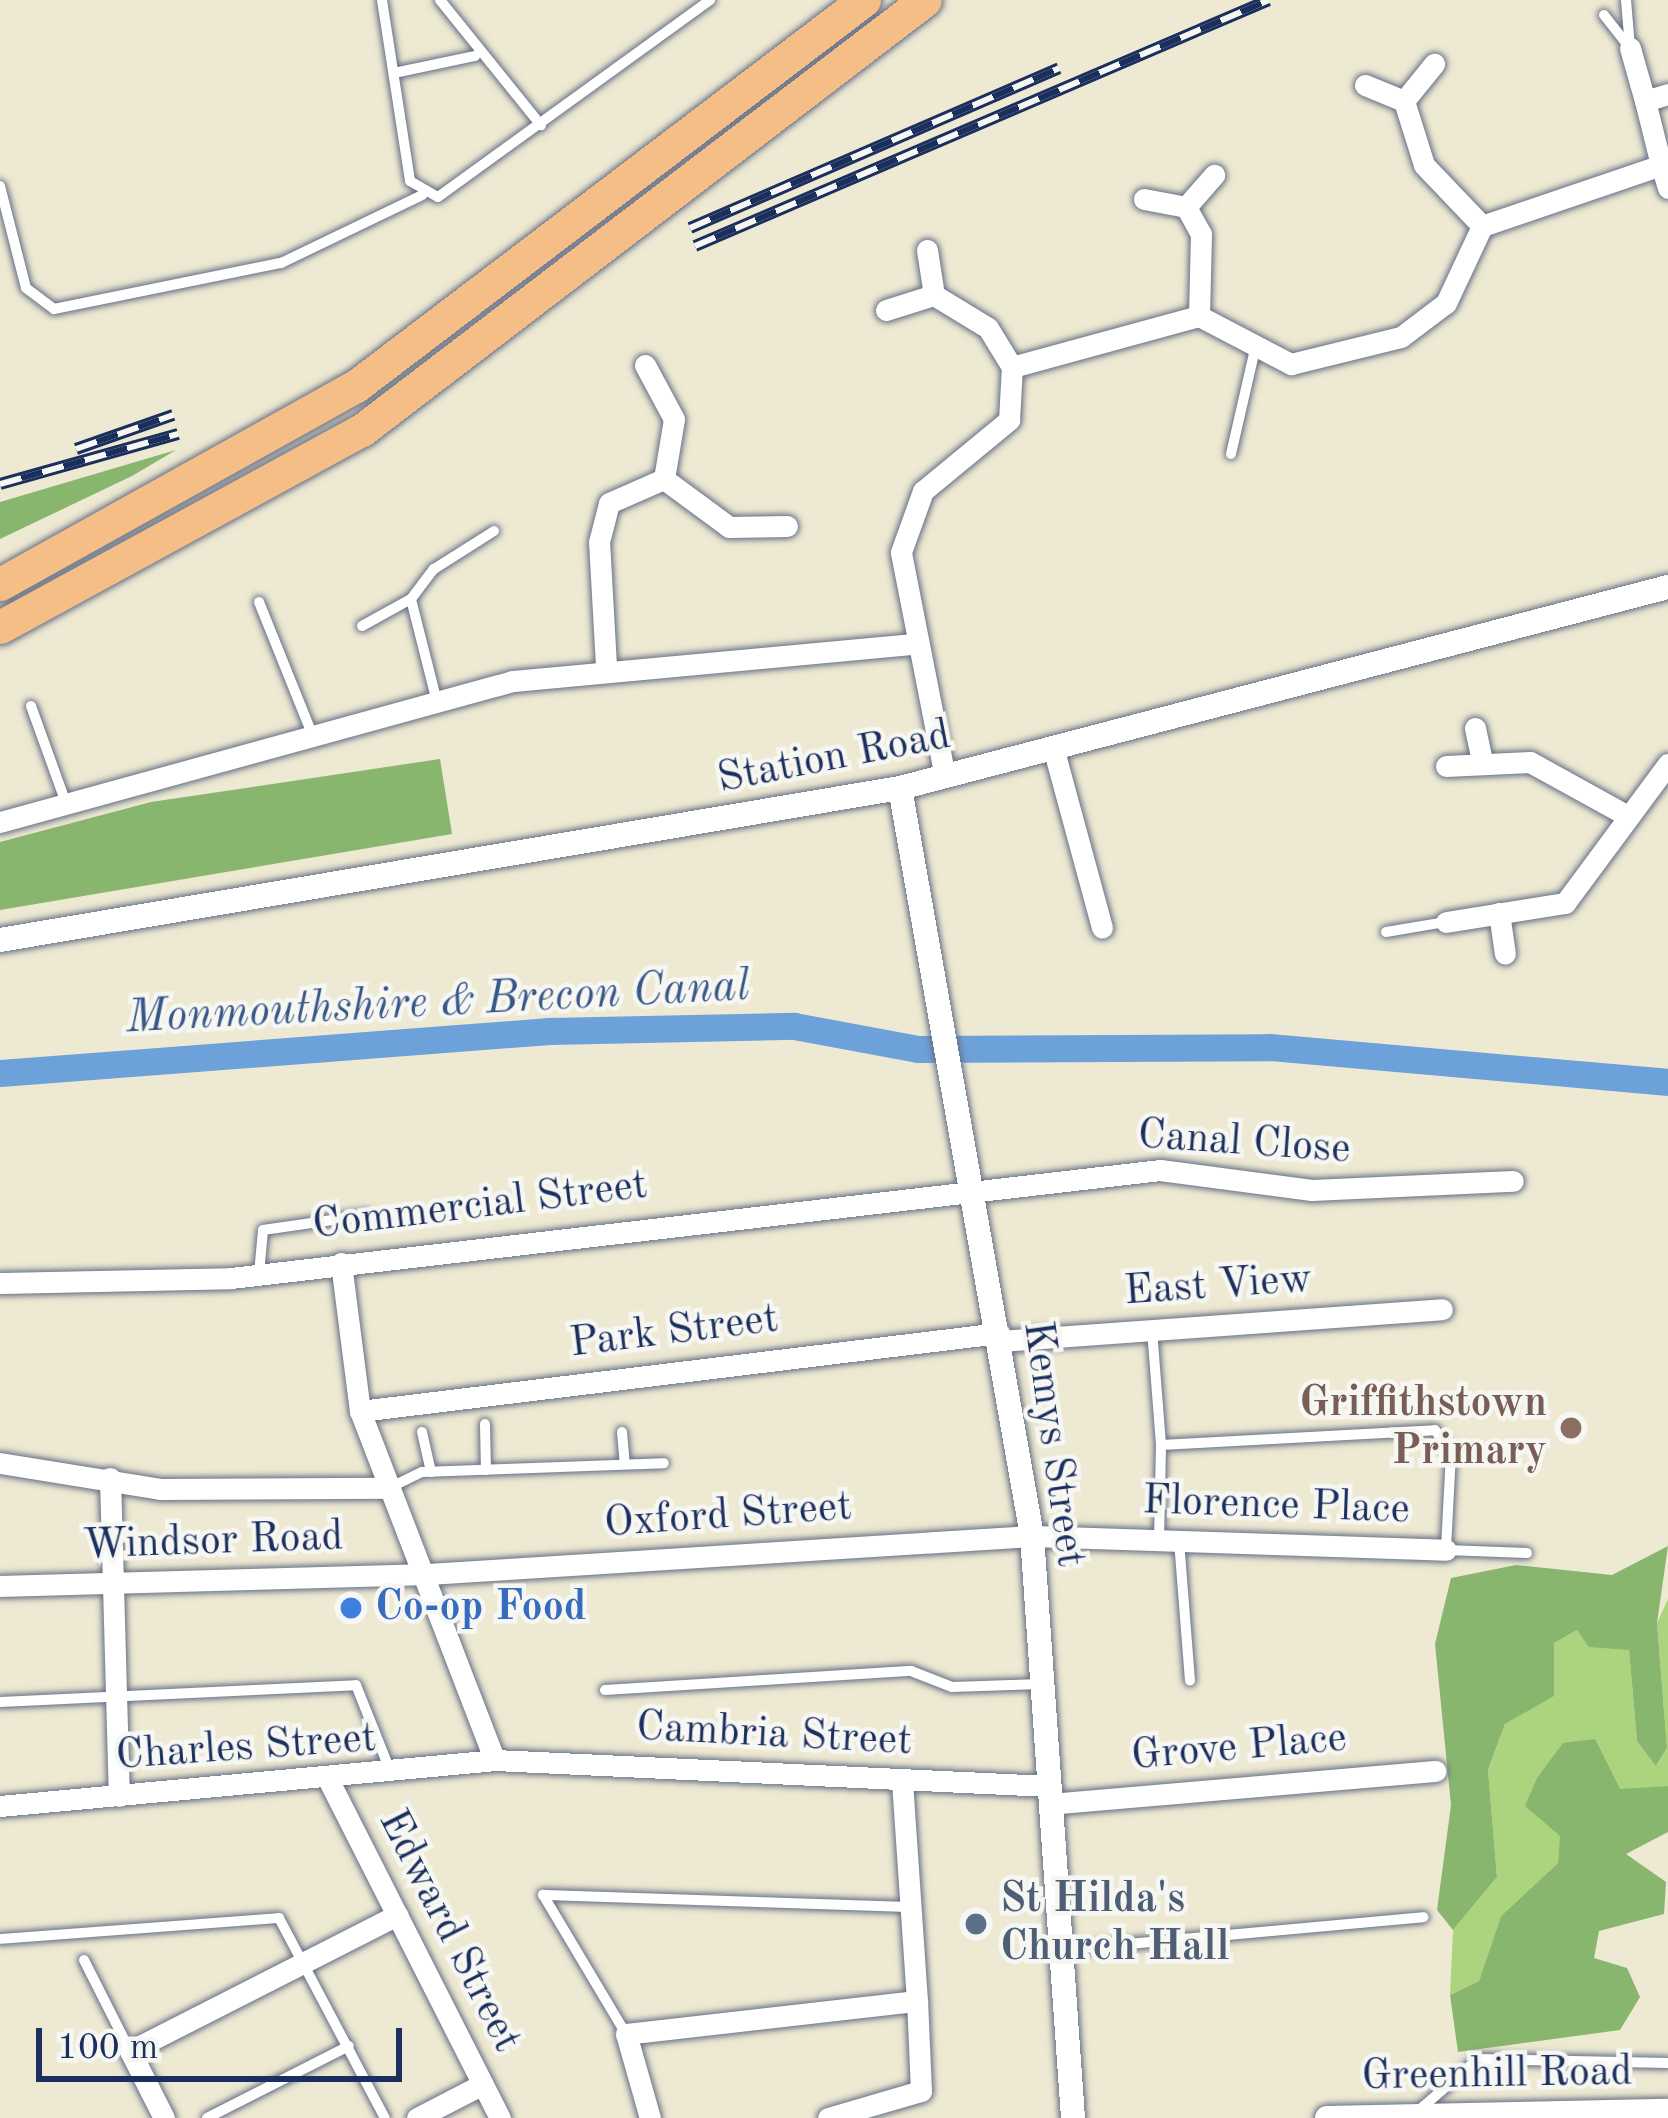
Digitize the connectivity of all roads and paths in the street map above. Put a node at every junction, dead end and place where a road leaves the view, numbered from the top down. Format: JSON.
{"nodes":[{"id":1,"x":382,"y":0,"type":"edge"},
{"id":2,"x":440,"y":0,"type":"edge"},
{"id":3,"x":710,"y":0,"type":"edge"},
{"id":4,"x":864,"y":0,"type":"edge"},
{"id":5,"x":926,"y":0,"type":"edge"},
{"id":6,"x":1626,"y":0,"type":"edge"},
{"id":7,"x":1604,"y":15,"type":"dead end"},
{"id":8,"x":1630,"y":48,"type":"junction"},
{"id":9,"x":476,"y":56,"type":"junction"},
{"id":10,"x":1434,"y":64,"type":"dead end"},
{"id":11,"x":394,"y":73,"type":"junction"},
{"id":12,"x":1365,"y":85,"type":"dead end"},
{"id":13,"x":1668,"y":94,"type":"edge"},
{"id":14,"x":1404,"y":101,"type":"junction"},
{"id":15,"x":1645,"y":101,"type":"junction"},
{"id":16,"x":541,"y":125,"type":"junction"},
{"id":17,"x":1661,"y":165,"type":"junction"},
{"id":18,"x":1214,"y":175,"type":"dead end"},
{"id":19,"x":0,"y":185,"type":"edge"},
{"id":20,"x":1668,"y":188,"type":"edge"},
{"id":21,"x":422,"y":195,"type":"junction"},
{"id":22,"x":1144,"y":199,"type":"dead end"},
{"id":23,"x":1186,"y":207,"type":"junction"},
{"id":24,"x":1482,"y":226,"type":"junction"},
{"id":25,"x":927,"y":250,"type":"dead end"},
{"id":26,"x":934,"y":296,"type":"junction"},
{"id":27,"x":886,"y":310,"type":"dead end"},
{"id":28,"x":1199,"y":316,"type":"junction"},
{"id":29,"x":1255,"y":349,"type":"junction"},
{"id":30,"x":645,"y":365,"type":"dead end"},
{"id":31,"x":1012,"y":367,"type":"junction"},
{"id":32,"x":1231,"y":454,"type":"dead end"},
{"id":33,"x":664,"y":479,"type":"junction"},
{"id":34,"x":787,"y":526,"type":"dead end"},
{"id":35,"x":494,"y":531,"type":"dead end"},
{"id":36,"x":0,"y":584,"type":"edge"},
{"id":37,"x":1668,"y":587,"type":"edge"},
{"id":38,"x":411,"y":599,"type":"junction"},
{"id":39,"x":259,"y":602,"type":"dead end"},
{"id":40,"x":362,"y":626,"type":"dead end"},
{"id":41,"x":0,"y":627,"type":"edge"},
{"id":42,"x":911,"y":644,"type":"junction"},
{"id":43,"x":606,"y":666,"type":"junction"},
{"id":44,"x":436,"y":698,"type":"junction"},
{"id":45,"x":31,"y":706,"type":"dead end"},
{"id":46,"x":1474,"y":728,"type":"dead end"},
{"id":47,"x":312,"y":734,"type":"junction"},
{"id":48,"x":1054,"y":752,"type":"junction"},
{"id":49,"x":1481,"y":757,"type":"junction"},
{"id":50,"x":1668,"y":764,"type":"edge"},
{"id":51,"x":1446,"y":766,"type":"dead end"},
{"id":52,"x":945,"y":777,"type":"junction"},
{"id":53,"x":900,"y":788,"type":"junction"},
{"id":54,"x":68,"y":806,"type":"junction"},
{"id":55,"x":1628,"y":816,"type":"junction"},
{"id":56,"x":0,"y":822,"type":"edge"},
{"id":57,"x":1499,"y":914,"type":"junction"},
{"id":58,"x":1446,"y":922,"type":"joint"},
{"id":59,"x":1102,"y":928,"type":"dead end"},
{"id":60,"x":1387,"y":932,"type":"dead end"},
{"id":61,"x":0,"y":940,"type":"edge"},
{"id":62,"x":1505,"y":954,"type":"dead end"},
{"id":63,"x":1513,"y":1181,"type":"dead end"},
{"id":64,"x":970,"y":1184,"type":"junction"},
{"id":65,"x":367,"y":1215,"type":"dead end"},
{"id":66,"x":341,"y":1262,"type":"junction"},
{"id":67,"x":259,"y":1274,"type":"junction"},
{"id":68,"x":0,"y":1282,"type":"edge"},
{"id":69,"x":1442,"y":1310,"type":"dead end"},
{"id":70,"x":1152,"y":1330,"type":"junction"},
{"id":71,"x":999,"y":1337,"type":"junction"},
{"id":72,"x":360,"y":1411,"type":"junction"},
{"id":73,"x":485,"y":1424,"type":"dead end"},
{"id":74,"x":422,"y":1432,"type":"dead end"},
{"id":75,"x":622,"y":1432,"type":"dead end"},
{"id":76,"x":1161,"y":1445,"type":"junction"},
{"id":77,"x":0,"y":1463,"type":"edge"},
{"id":78,"x":664,"y":1463,"type":"dead end"},
{"id":79,"x":625,"y":1464,"type":"junction"},
{"id":80,"x":486,"y":1469,"type":"junction"},
{"id":81,"x":431,"y":1472,"type":"junction"},
{"id":82,"x":110,"y":1478,"type":"junction"},
{"id":83,"x":388,"y":1488,"type":"junction"},
{"id":84,"x":1032,"y":1536,"type":"junction"},
{"id":85,"x":1169,"y":1541,"type":"junction"},
{"id":86,"x":1446,"y":1550,"type":"junction"},
{"id":87,"x":1528,"y":1552,"type":"dead end"},
{"id":88,"x":428,"y":1574,"type":"junction"},
{"id":89,"x":112,"y":1585,"type":"junction"},
{"id":90,"x":0,"y":1586,"type":"edge"},
{"id":91,"x":1190,"y":1682,"type":"dead end"},
{"id":92,"x":1042,"y":1684,"type":"junction"},
{"id":93,"x":605,"y":1690,"type":"dead end"},
{"id":94,"x":115,"y":1695,"type":"junction"},
{"id":95,"x":0,"y":1702,"type":"edge"},
{"id":96,"x":495,"y":1760,"type":"junction"},
{"id":97,"x":1436,"y":1771,"type":"dead end"},
{"id":98,"x":393,"y":1777,"type":"junction"},
{"id":99,"x":328,"y":1779,"type":"junction"},
{"id":100,"x":902,"y":1780,"type":"junction"},
{"id":101,"x":1048,"y":1795,"type":"junction"},
{"id":102,"x":119,"y":1796,"type":"junction"},
{"id":103,"x":0,"y":1806,"type":"edge"},
{"id":104,"x":914,"y":1906,"type":"junction"},
{"id":105,"x":397,"y":1915,"type":"junction"},
{"id":106,"x":1423,"y":1917,"type":"dead end"},
{"id":107,"x":0,"y":1939,"type":"edge"},
{"id":108,"x":1059,"y":1950,"type":"junction"},
{"id":109,"x":85,"y":1960,"type":"dead end"},
{"id":110,"x":308,"y":1960,"type":"junction"},
{"id":111,"x":917,"y":2001,"type":"junction"},
{"id":112,"x":626,"y":2034,"type":"junction"},
{"id":113,"x":350,"y":2046,"type":"junction"},
{"id":114,"x":130,"y":2051,"type":"junction"},
{"id":115,"x":1668,"y":2063,"type":"edge"},
{"id":116,"x":483,"y":2084,"type":"junction"},
{"id":117,"x":1668,"y":2111,"type":"edge"},
{"id":118,"x":1408,"y":2115,"type":"edge"},
{"id":119,"x":164,"y":2118,"type":"edge"},
{"id":120,"x":207,"y":2118,"type":"edge"},
{"id":121,"x":385,"y":2118,"type":"edge"},
{"id":122,"x":417,"y":2118,"type":"edge"},
{"id":123,"x":500,"y":2118,"type":"edge"},
{"id":124,"x":650,"y":2118,"type":"edge"},
{"id":125,"x":828,"y":2118,"type":"edge"},
{"id":126,"x":1072,"y":2118,"type":"edge"},
{"id":127,"x":1327,"y":2118,"type":"edge"}],
"edges":[{"from":1,"to":11,"type":"lane"},
{"from":2,"to":9,"type":"lane"},
{"from":3,"to":16,"type":"lane"},
{"from":4,"to":36,"type":"highway"},
{"from":5,"to":41,"type":"highway"},
{"from":6,"to":8,"type":"lane"},
{"from":7,"to":8,"type":"lane"},
{"from":8,"to":15,"type":"street"},
{"from":9,"to":11,"type":"lane"},
{"from":9,"to":16,"type":"lane"},
{"from":10,"to":14,"type":"street"},
{"from":11,"to":21,"type":"lane"},
{"from":12,"to":14,"type":"street"},
{"from":13,"to":15,"type":"street"},
{"from":14,"to":24,"type":"street"},
{"from":15,"to":17,"type":"street"},
{"from":16,"to":21,"type":"lane"},
{"from":17,"to":20,"type":"street"},
{"from":17,"to":24,"type":"street"},
{"from":18,"to":23,"type":"street"},
{"from":19,"to":21,"type":"lane"},
{"from":22,"to":23,"type":"street"},
{"from":23,"to":28,"type":"street"},
{"from":24,"to":29,"type":"street"},
{"from":25,"to":26,"type":"street"},
{"from":26,"to":27,"type":"street"},
{"from":26,"to":31,"type":"street"},
{"from":28,"to":29,"type":"street"},
{"from":28,"to":31,"type":"street"},
{"from":29,"to":32,"type":"lane"},
{"from":30,"to":33,"type":"street"},
{"from":31,"to":42,"type":"street"},
{"from":33,"to":34,"type":"street"},
{"from":33,"to":43,"type":"street"},
{"from":35,"to":38,"type":"lane"},
{"from":37,"to":48,"type":"street","name":"Station Road"},
{"from":38,"to":40,"type":"lane"},
{"from":38,"to":44,"type":"lane"},
{"from":39,"to":47,"type":"lane"},
{"from":42,"to":43,"type":"street"},
{"from":42,"to":52,"type":"street"},
{"from":43,"to":44,"type":"street"},
{"from":44,"to":47,"type":"street"},
{"from":45,"to":54,"type":"lane"},
{"from":46,"to":49,"type":"street"},
{"from":47,"to":54,"type":"street"},
{"from":48,"to":52,"type":"street","name":"Station Road"},
{"from":48,"to":59,"type":"street"},
{"from":49,"to":51,"type":"street"},
{"from":49,"to":55,"type":"street"},
{"from":50,"to":55,"type":"street"},
{"from":52,"to":53,"type":"street","name":"Station Road"},
{"from":53,"to":61,"type":"street","name":"Station Road"},
{"from":53,"to":64,"type":"street","name":"Kemys Street"},
{"from":54,"to":56,"type":"street"},
{"from":55,"to":57,"type":"street"},
{"from":57,"to":58,"type":"street"},
{"from":57,"to":62,"type":"street"},
{"from":58,"to":60,"type":"lane"},
{"from":63,"to":64,"type":"street","name":"Canal Close"},
{"from":64,"to":66,"type":"street","name":"Commercial Street"},
{"from":64,"to":71,"type":"street","name":"Kemys Street"},
{"from":65,"to":67,"type":"lane"},
{"from":66,"to":67,"type":"street","name":"Commercial Street"},
{"from":66,"to":72,"type":"street"},
{"from":67,"to":68,"type":"street","name":"Commercial Street"},
{"from":69,"to":70,"type":"street","name":"East View"},
{"from":70,"to":71,"type":"street","name":"East View"},
{"from":70,"to":76,"type":"lane"},
{"from":71,"to":72,"type":"street","name":"Park Street"},
{"from":71,"to":84,"type":"street","name":"Kemys Street"},
{"from":72,"to":83,"type":"street"},
{"from":73,"to":80,"type":"lane"},
{"from":74,"to":81,"type":"lane"},
{"from":75,"to":79,"type":"lane"},
{"from":76,"to":85,"type":"lane"},
{"from":76,"to":86,"type":"lane"},
{"from":77,"to":82,"type":"street"},
{"from":78,"to":79,"type":"lane"},
{"from":79,"to":80,"type":"lane"},
{"from":80,"to":81,"type":"lane"},
{"from":81,"to":83,"type":"lane"},
{"from":82,"to":83,"type":"street"},
{"from":82,"to":89,"type":"street"},
{"from":83,"to":88,"type":"street"},
{"from":84,"to":85,"type":"street","name":"Florence Place"},
{"from":84,"to":88,"type":"street","name":"Oxford Street"},
{"from":84,"to":92,"type":"street","name":"Kemys Street"},
{"from":85,"to":86,"type":"street","name":"Florence Place"},
{"from":85,"to":91,"type":"lane"},
{"from":86,"to":87,"type":"lane"},
{"from":88,"to":89,"type":"street","name":"Windsor Road"},
{"from":88,"to":96,"type":"street"},
{"from":89,"to":90,"type":"street","name":"Windsor Road"},
{"from":89,"to":94,"type":"street"},
{"from":92,"to":93,"type":"lane"},
{"from":92,"to":101,"type":"street","name":"Kemys Street"},
{"from":94,"to":95,"type":"lane"},
{"from":94,"to":98,"type":"lane"},
{"from":94,"to":102,"type":"street"},
{"from":96,"to":98,"type":"street","name":"Charles Street"},
{"from":96,"to":100,"type":"street","name":"Cambria Street"},
{"from":97,"to":101,"type":"street","name":"Grove Place"},
{"from":98,"to":99,"type":"street","name":"Charles Street"},
{"from":99,"to":102,"type":"street","name":"Charles Street"},
{"from":99,"to":105,"type":"street","name":"Edward Street"},
{"from":100,"to":101,"type":"street","name":"Cambria Street"},
{"from":100,"to":104,"type":"street"},
{"from":101,"to":108,"type":"street","name":"Kemys Street"},
{"from":102,"to":103,"type":"street","name":"Charles Street"},
{"from":104,"to":111,"type":"street"},
{"from":104,"to":112,"type":"lane"},
{"from":105,"to":110,"type":"street"},
{"from":105,"to":116,"type":"street","name":"Edward Street"},
{"from":106,"to":108,"type":"lane"},
{"from":107,"to":110,"type":"lane"},
{"from":108,"to":126,"type":"street","name":"Kemys Street"},
{"from":109,"to":114,"type":"lane"},
{"from":110,"to":113,"type":"lane"},
{"from":110,"to":114,"type":"street"},
{"from":111,"to":112,"type":"street"},
{"from":111,"to":125,"type":"street"},
{"from":112,"to":124,"type":"street"},
{"from":113,"to":120,"type":"lane"},
{"from":113,"to":121,"type":"lane"},
{"from":114,"to":119,"type":"street"},
{"from":115,"to":118,"type":"lane"},
{"from":116,"to":122,"type":"street"},
{"from":116,"to":123,"type":"street","name":"Edward Street"},
{"from":117,"to":118,"type":"street","name":"Greenhill Road"},
{"from":118,"to":127,"type":"street","name":"Greenhill Road"}]}
